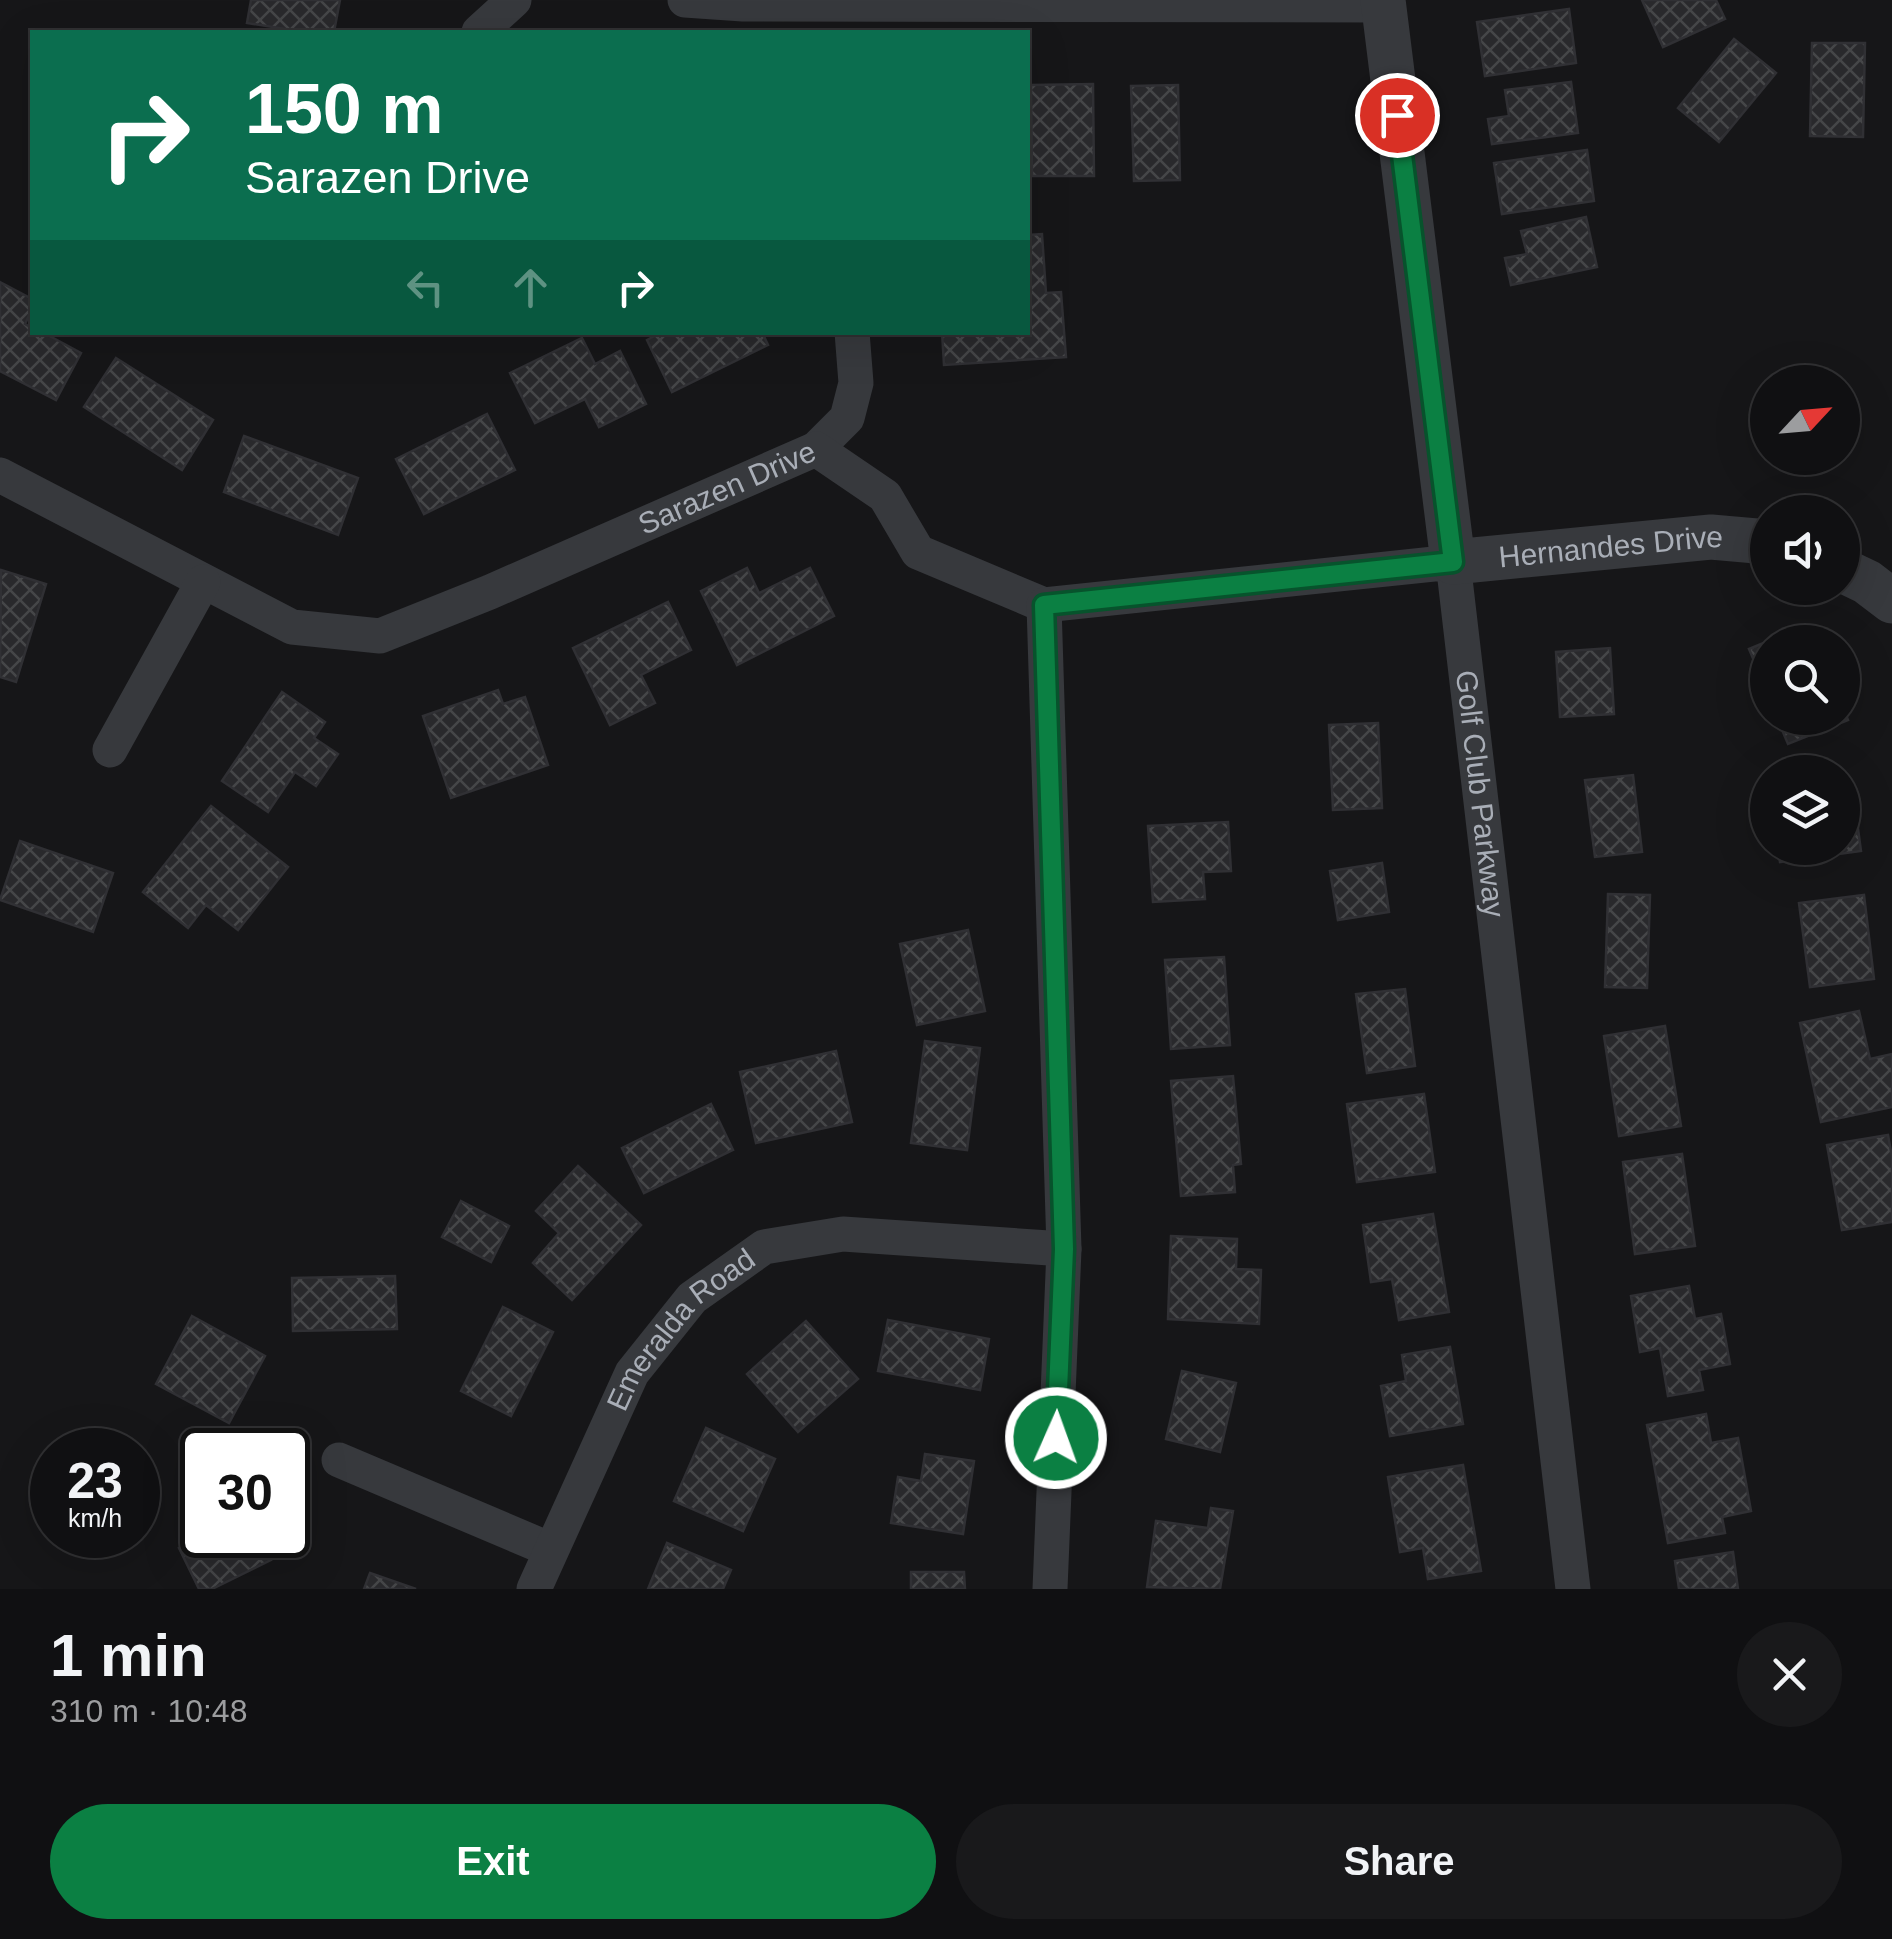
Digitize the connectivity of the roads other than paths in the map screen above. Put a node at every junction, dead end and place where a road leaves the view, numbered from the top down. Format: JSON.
{"nodes":[{"id":1,"x":514,"y":0,"type":"edge"},
{"id":2,"x":685,"y":0,"type":"edge"},
{"id":3,"x":1382,"y":2,"type":"edge"},
{"id":4,"x":481,"y":30,"type":"edge"},
{"id":5,"x":852,"y":335,"type":"edge"},
{"id":6,"x":816,"y":448,"type":"junction"},
{"id":7,"x":0,"y":474,"type":"edge"},
{"id":8,"x":1750,"y":540,"type":"edge"},
{"id":9,"x":1453,"y":562,"type":"junction"},
{"id":10,"x":1860,"y":579,"type":"edge"},
{"id":11,"x":203,"y":582,"type":"junction"},
{"id":12,"x":1892,"y":600,"type":"edge"},
{"id":13,"x":1044,"y":605,"type":"junction"},
{"id":14,"x":110,"y":750,"type":"dead end"},
{"id":15,"x":1064,"y":1249,"type":"junction"},
{"id":16,"x":339,"y":1460,"type":"dead end"},
{"id":17,"x":551,"y":1550,"type":"junction"},
{"id":18,"x":534,"y":1589,"type":"edge"},
{"id":19,"x":1050,"y":1589,"type":"edge"},
{"id":20,"x":1573,"y":1589,"type":"edge"}],
"edges":[{"from":1,"to":4,"type":"street"},
{"from":2,"to":3,"type":"street"},
{"from":3,"to":9,"type":"street","name":"Golf Club Parkway"},
{"from":5,"to":6,"type":"street"},
{"from":6,"to":11,"type":"street","name":"Sarazen Drive"},
{"from":6,"to":13,"type":"street","name":"Sarazen Drive"},
{"from":7,"to":11,"type":"street","name":"Sarazen Drive"},
{"from":8,"to":9,"type":"street","name":"Hernandes Drive"},
{"from":9,"to":13,"type":"street","name":"Sarazen Drive"},
{"from":9,"to":20,"type":"street","name":"Golf Club Parkway"},
{"from":10,"to":12,"type":"street"},
{"from":11,"to":14,"type":"street"},
{"from":13,"to":15,"type":"street"},
{"from":15,"to":17,"type":"street","name":"Emeralda Road"},
{"from":15,"to":19,"type":"street"},
{"from":16,"to":17,"type":"street"},
{"from":17,"to":18,"type":"street","name":"Emeralda Road"}]}
